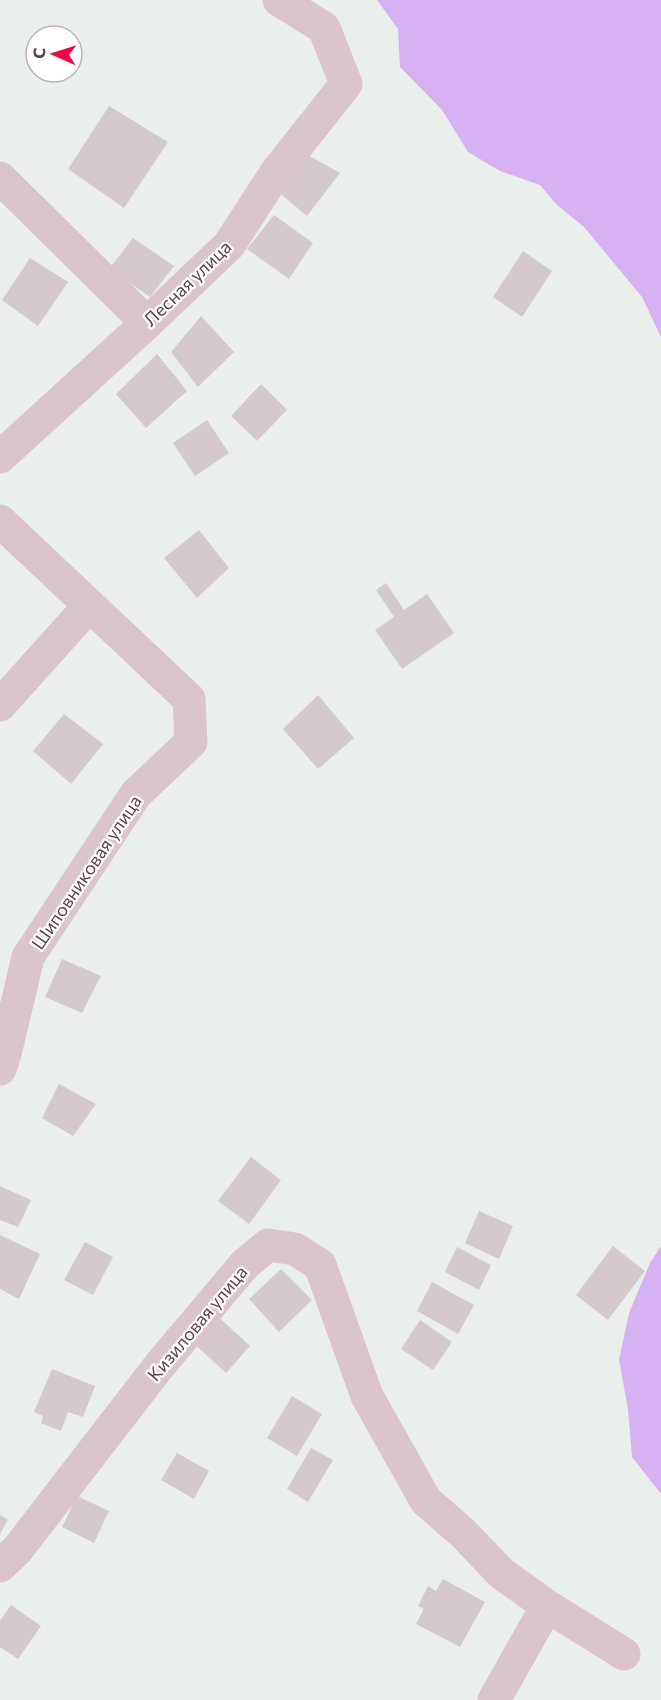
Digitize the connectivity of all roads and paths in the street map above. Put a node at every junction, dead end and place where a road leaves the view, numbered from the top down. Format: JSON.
{"nodes":[{"id":1,"x":279,"y":0,"type":"edge"},
{"id":2,"x":0,"y":178,"type":"edge"},
{"id":3,"x":147,"y":323,"type":"junction"},
{"id":4,"x":0,"y":457,"type":"edge"},
{"id":5,"x":0,"y":521,"type":"edge"},
{"id":6,"x":89,"y":606,"type":"junction"},
{"id":7,"x":0,"y":705,"type":"edge"},
{"id":8,"x":0,"y":1069,"type":"edge"},
{"id":9,"x":0,"y":1566,"type":"edge"},
{"id":10,"x":546,"y":1606,"type":"junction"},
{"id":11,"x":624,"y":1654,"type":"dead end"},
{"id":12,"x":494,"y":1700,"type":"edge"}],
"edges":[{"from":1,"to":3,"type":"street","name":"Лесная улица"},
{"from":2,"to":3,"type":"street"},
{"from":3,"to":4,"type":"street","name":"Лесная улица"},
{"from":5,"to":6,"type":"street","name":"Шиповниковая улица"},
{"from":6,"to":7,"type":"street"},
{"from":6,"to":8,"type":"street","name":"Шиповниковая улица"},
{"from":9,"to":10,"type":"street","name":"Кизиловая улица"},
{"from":10,"to":11,"type":"street","name":"Кизиловая улица"},
{"from":10,"to":12,"type":"street"}]}
